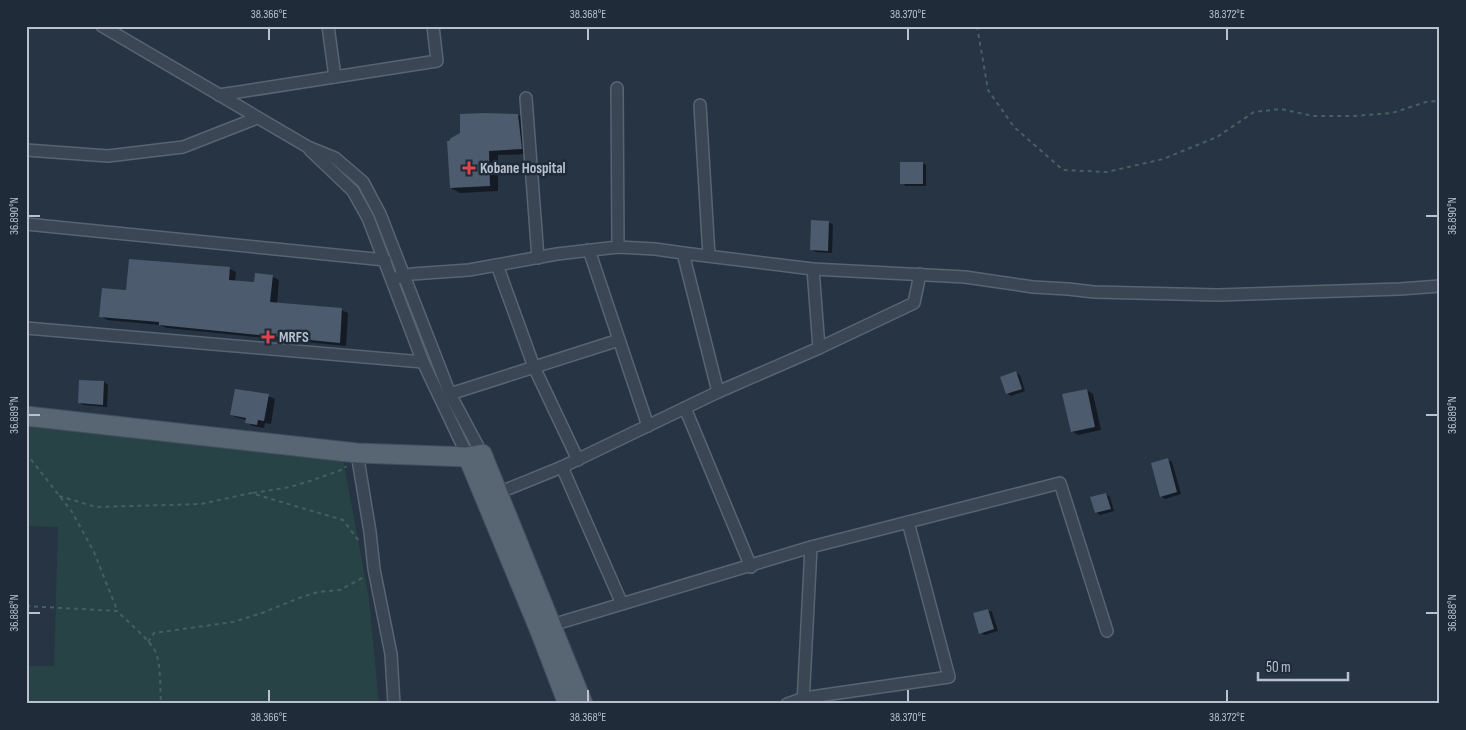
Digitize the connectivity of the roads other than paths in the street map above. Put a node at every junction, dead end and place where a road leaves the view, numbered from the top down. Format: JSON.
{"nodes":[{"id":1,"x":102,"y":26,"type":"edge"},
{"id":2,"x":328,"y":26,"type":"edge"},
{"id":3,"x":433,"y":26,"type":"edge"},
{"id":4,"x":335,"y":77,"type":"junction"},
{"id":5,"x":617,"y":88,"type":"dead end"},
{"id":6,"x":219,"y":95,"type":"junction"},
{"id":7,"x":526,"y":98,"type":"dead end"},
{"id":8,"x":700,"y":105,"type":"dead end"},
{"id":9,"x":257,"y":118,"type":"junction"},
{"id":10,"x":308,"y":147,"type":"junction"},
{"id":11,"x":26,"y":150,"type":"edge"},
{"id":12,"x":26,"y":224,"type":"edge"},
{"id":13,"x":618,"y":247,"type":"junction"},
{"id":14,"x":589,"y":250,"type":"junction"},
{"id":15,"x":683,"y":253,"type":"junction"},
{"id":16,"x":709,"y":256,"type":"junction"},
{"id":17,"x":538,"y":258,"type":"junction"},
{"id":18,"x":385,"y":260,"type":"junction"},
{"id":19,"x":497,"y":265,"type":"junction"},
{"id":20,"x":814,"y":269,"type":"junction"},
{"id":21,"x":920,"y":274,"type":"junction"},
{"id":22,"x":404,"y":275,"type":"junction"},
{"id":23,"x":392,"y":279,"type":"junction"},
{"id":24,"x":1440,"y":286,"type":"edge"},
{"id":25,"x":26,"y":328,"type":"edge"},
{"id":26,"x":619,"y":340,"type":"junction"},
{"id":27,"x":819,"y":348,"type":"junction"},
{"id":28,"x":423,"y":362,"type":"junction"},
{"id":29,"x":534,"y":367,"type":"junction"},
{"id":30,"x":718,"y":392,"type":"junction"},
{"id":31,"x":450,"y":394,"type":"junction"},
{"id":32,"x":685,"y":408,"type":"junction"},
{"id":33,"x":26,"y":416,"type":"edge"},
{"id":34,"x":648,"y":426,"type":"junction"},
{"id":35,"x":357,"y":453,"type":"junction"},
{"id":36,"x":475,"y":456,"type":"junction"},
{"id":37,"x":578,"y":460,"type":"junction"},
{"id":38,"x":562,"y":467,"type":"junction"},
{"id":39,"x":498,"y":493,"type":"junction"},
{"id":40,"x":908,"y":522,"type":"junction"},
{"id":41,"x":811,"y":548,"type":"junction"},
{"id":42,"x":751,"y":567,"type":"junction"},
{"id":43,"x":622,"y":604,"type":"junction"},
{"id":44,"x":552,"y":625,"type":"junction"},
{"id":45,"x":1106,"y":631,"type":"dead end"},
{"id":46,"x":803,"y":701,"type":"edge"},
{"id":47,"x":394,"y":704,"type":"edge"},
{"id":48,"x":568,"y":704,"type":"edge"},
{"id":49,"x":583,"y":704,"type":"edge"},
{"id":50,"x":786,"y":704,"type":"edge"}],
"edges":[{"from":1,"to":6,"type":"street"},
{"from":2,"to":4,"type":"street"},
{"from":3,"to":4,"type":"street"},
{"from":4,"to":6,"type":"street"},
{"from":5,"to":13,"type":"street"},
{"from":6,"to":9,"type":"street"},
{"from":7,"to":17,"type":"street"},
{"from":8,"to":16,"type":"street"},
{"from":9,"to":10,"type":"street"},
{"from":9,"to":11,"type":"street"},
{"from":10,"to":18,"type":"street"},
{"from":10,"to":22,"type":"street"},
{"from":12,"to":18,"type":"street"},
{"from":13,"to":14,"type":"street"},
{"from":13,"to":15,"type":"street"},
{"from":14,"to":17,"type":"street"},
{"from":14,"to":26,"type":"street"},
{"from":15,"to":16,"type":"street"},
{"from":15,"to":30,"type":"street"},
{"from":16,"to":20,"type":"street"},
{"from":17,"to":19,"type":"street"},
{"from":18,"to":23,"type":"street"},
{"from":19,"to":22,"type":"street"},
{"from":19,"to":29,"type":"street"},
{"from":20,"to":21,"type":"street"},
{"from":20,"to":27,"type":"street"},
{"from":21,"to":24,"type":"street"},
{"from":21,"to":27,"type":"street"},
{"from":22,"to":23,"type":"street"},
{"from":22,"to":31,"type":"street"},
{"from":23,"to":28,"type":"street"},
{"from":25,"to":28,"type":"street"},
{"from":26,"to":29,"type":"street"},
{"from":26,"to":34,"type":"street"},
{"from":27,"to":30,"type":"street"},
{"from":28,"to":36,"type":"street"},
{"from":29,"to":31,"type":"street"},
{"from":29,"to":37,"type":"street"},
{"from":30,"to":32,"type":"street"},
{"from":31,"to":36,"type":"street"},
{"from":32,"to":34,"type":"street"},
{"from":32,"to":42,"type":"street"},
{"from":33,"to":35,"type":"main road"},
{"from":34,"to":37,"type":"street"},
{"from":35,"to":36,"type":"main road"},
{"from":35,"to":47,"type":"street"},
{"from":36,"to":39,"type":"main road"},
{"from":36,"to":48,"type":"main road"},
{"from":37,"to":38,"type":"street"},
{"from":38,"to":39,"type":"street"},
{"from":38,"to":43,"type":"street"},
{"from":39,"to":44,"type":"main road"},
{"from":40,"to":41,"type":"street"},
{"from":40,"to":45,"type":"street"},
{"from":40,"to":46,"type":"street"},
{"from":41,"to":42,"type":"street"},
{"from":41,"to":46,"type":"street"},
{"from":42,"to":43,"type":"street"},
{"from":43,"to":44,"type":"street"},
{"from":44,"to":49,"type":"main road"},
{"from":46,"to":50,"type":"street"}]}
